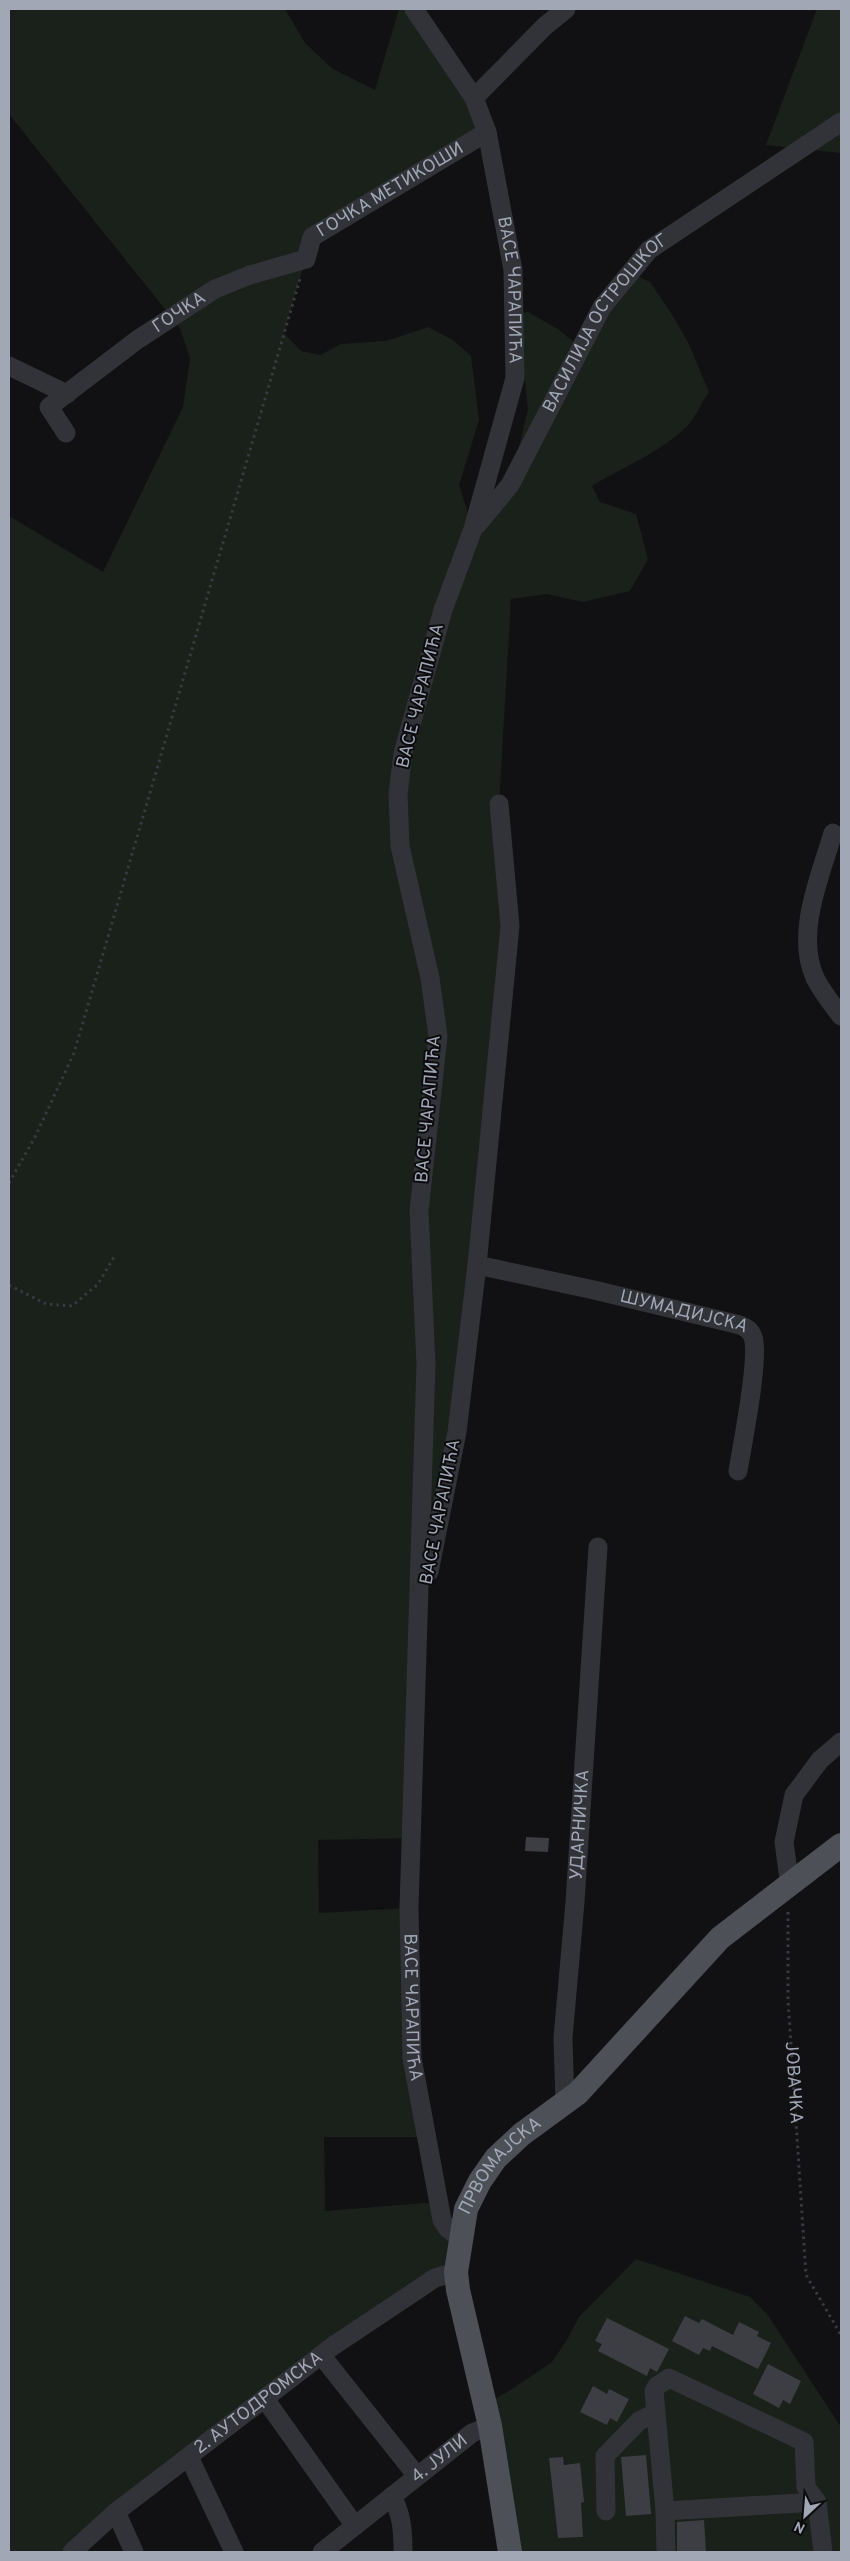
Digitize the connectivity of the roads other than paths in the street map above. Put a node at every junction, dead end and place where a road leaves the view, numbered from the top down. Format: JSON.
{"nodes":[{"id":1,"x":414,"y":9,"type":"edge"},
{"id":2,"x":566,"y":9,"type":"edge"},
{"id":3,"x":474,"y":98,"type":"junction"},
{"id":4,"x":841,"y":122,"type":"edge"},
{"id":5,"x":487,"y":132,"type":"junction"},
{"id":6,"x":306,"y":259,"type":"joint"},
{"id":7,"x":9,"y":366,"type":"edge"},
{"id":8,"x":66,"y":394,"type":"junction"},
{"id":9,"x":66,"y":434,"type":"dead end"},
{"id":10,"x":473,"y":529,"type":"junction"},
{"id":11,"x":499,"y":804,"type":"dead end"},
{"id":12,"x":833,"y":833,"type":"dead end"},
{"id":13,"x":841,"y":1016,"type":"edge"},
{"id":14,"x":477,"y":1265,"type":"junction"},
{"id":15,"x":738,"y":1471,"type":"dead end"},
{"id":16,"x":598,"y":1547,"type":"dead end"},
{"id":17,"x":419,"y":1622,"type":"junction"},
{"id":18,"x":841,"y":1742,"type":"edge"},
{"id":19,"x":841,"y":1846,"type":"edge"},
{"id":20,"x":790,"y":1886,"type":"junction"},
{"id":21,"x":564,"y":2104,"type":"junction"},
{"id":22,"x":460,"y":2238,"type":"junction"},
{"id":23,"x":456,"y":2272,"type":"junction"},
{"id":24,"x":321,"y":2355,"type":"junction"},
{"id":25,"x":265,"y":2399,"type":"junction"},
{"id":26,"x":654,"y":2412,"type":"junction"},
{"id":27,"x":490,"y":2426,"type":"junction"},
{"id":28,"x":189,"y":2457,"type":"junction"},
{"id":29,"x":418,"y":2476,"type":"junction"},
{"id":30,"x":392,"y":2496,"type":"junction"},
{"id":31,"x":817,"y":2502,"type":"junction"},
{"id":32,"x":606,"y":2511,"type":"dead end"},
{"id":33,"x":665,"y":2511,"type":"junction"},
{"id":34,"x":116,"y":2512,"type":"junction"},
{"id":35,"x":355,"y":2526,"type":"junction"},
{"id":36,"x":72,"y":2552,"type":"edge"},
{"id":37,"x":134,"y":2552,"type":"edge"},
{"id":38,"x":234,"y":2552,"type":"edge"},
{"id":39,"x":322,"y":2552,"type":"edge"},
{"id":40,"x":403,"y":2552,"type":"edge"},
{"id":41,"x":510,"y":2552,"type":"edge"},
{"id":42,"x":666,"y":2552,"type":"edge"},
{"id":43,"x":823,"y":2552,"type":"edge"}],
"edges":[{"from":1,"to":3,"type":"street"},
{"from":2,"to":3,"type":"street"},
{"from":3,"to":5,"type":"street","name":"ВАСЕ ЧАРАПИЋА"},
{"from":4,"to":10,"type":"street","name":"ВАСИЛИЈА ОСТРОШКОГ"},
{"from":5,"to":6,"type":"street","name":"ГОЧКА МЕТИКОШИ"},
{"from":5,"to":10,"type":"street","name":"ВАСЕ ЧАРАПИЋА"},
{"from":6,"to":8,"type":"street","name":"ГОЧКА"},
{"from":7,"to":8,"type":"street"},
{"from":8,"to":9,"type":"street","name":"ГОЧКА"},
{"from":10,"to":17,"type":"street","name":"ВАСЕ ЧАРАПИЋА"},
{"from":11,"to":14,"type":"street","name":"ВАСЕ ЧАРАПИЋА"},
{"from":12,"to":13,"type":"street"},
{"from":14,"to":15,"type":"street","name":"ШУМАДИЈСКА"},
{"from":14,"to":17,"type":"street","name":"ВАСЕ ЧАРАПИЋА"},
{"from":16,"to":21,"type":"street","name":"УДАРНИЧКА"},
{"from":17,"to":22,"type":"street","name":"ВАСЕ ЧАРАПИЋА"},
{"from":18,"to":20,"type":"street"},
{"from":19,"to":20,"type":"main road"},
{"from":20,"to":21,"type":"main road","name":"ПРВОМАЈСКА"},
{"from":21,"to":22,"type":"main road","name":"ПРВОМАЈСКА"},
{"from":22,"to":23,"type":"main road","name":"ПРВОМАЈСКА"},
{"from":23,"to":24,"type":"street","name":"2. АУТОДРОМСКА"},
{"from":23,"to":27,"type":"main road","name":"ПРВОМАЈСКА"},
{"from":24,"to":25,"type":"street","name":"2. АУТОДРОМСКА"},
{"from":24,"to":29,"type":"street"},
{"from":25,"to":28,"type":"street","name":"2. АУТОДРОМСКА"},
{"from":25,"to":35,"type":"street"},
{"from":26,"to":31,"type":"street"},
{"from":26,"to":32,"type":"street"},
{"from":26,"to":33,"type":"street"},
{"from":27,"to":29,"type":"street","name":"4. ЈУЛИ"},
{"from":27,"to":41,"type":"main road","name":"ПРВОМАЈСКА"},
{"from":28,"to":34,"type":"street","name":"2. АУТОДРОМСКА"},
{"from":28,"to":38,"type":"street"},
{"from":29,"to":30,"type":"street","name":"4. ЈУЛИ"},
{"from":30,"to":35,"type":"street","name":"4. ЈУЛИ"},
{"from":30,"to":40,"type":"street"},
{"from":31,"to":33,"type":"street"},
{"from":31,"to":43,"type":"street"},
{"from":33,"to":42,"type":"street"},
{"from":34,"to":36,"type":"street","name":"2. АУТОДРОМСКА"},
{"from":34,"to":37,"type":"street"},
{"from":35,"to":39,"type":"street","name":"4. ЈУЛИ"}]}
